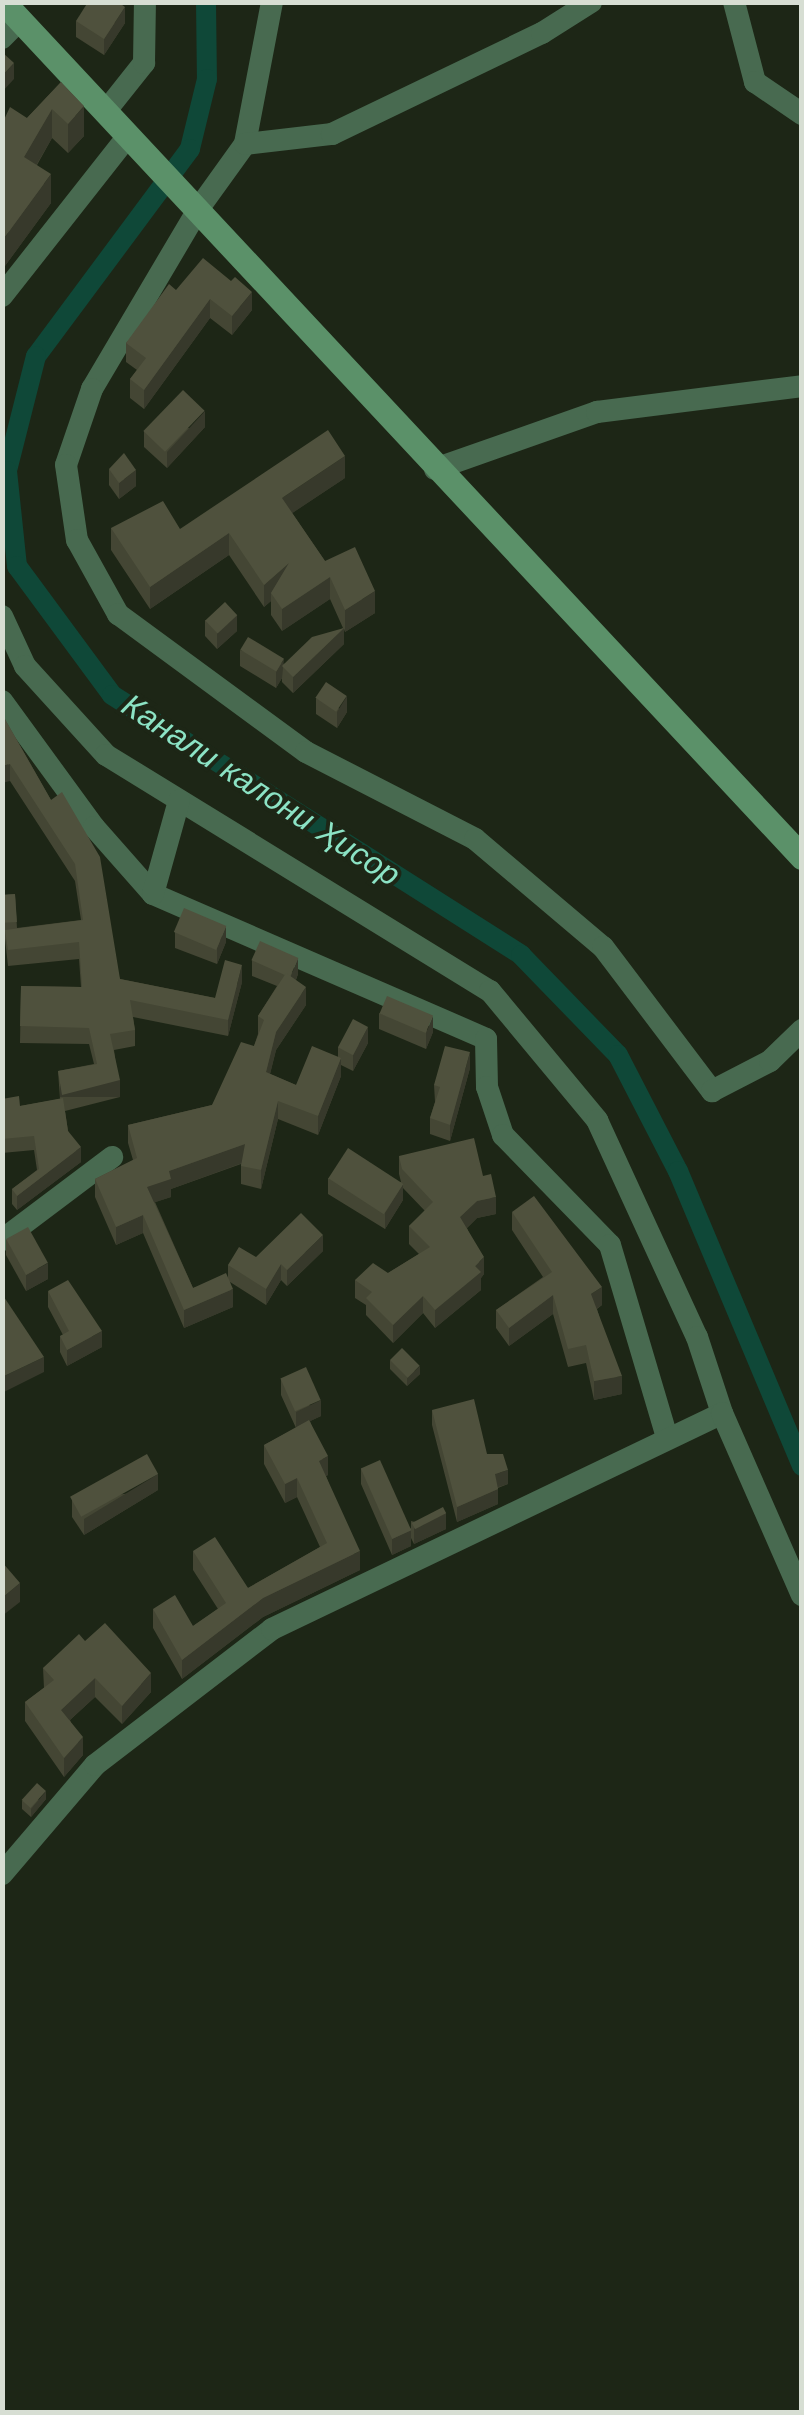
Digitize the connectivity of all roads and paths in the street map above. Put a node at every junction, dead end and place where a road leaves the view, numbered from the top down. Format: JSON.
{"nodes":[{"id":1,"x":145,"y":2,"type":"edge"},
{"id":2,"x":272,"y":2,"type":"edge"},
{"id":3,"x":591,"y":2,"type":"edge"},
{"id":4,"x":734,"y":2,"type":"edge"},
{"id":5,"x":9,"y":20,"type":"edge"},
{"id":6,"x":105,"y":112,"type":"junction"},
{"id":7,"x":802,"y":114,"type":"edge"},
{"id":8,"x":128,"y":136,"type":"junction"},
{"id":9,"x":246,"y":144,"type":"junction"},
{"id":10,"x":199,"y":208,"type":"junction"},
{"id":11,"x":2,"y":296,"type":"edge"},
{"id":12,"x":802,"y":386,"type":"edge"},
{"id":13,"x":435,"y":470,"type":"junction"},
{"id":14,"x":2,"y":616,"type":"edge"},
{"id":15,"x":2,"y":702,"type":"edge"},
{"id":16,"x":179,"y":801,"type":"junction"},
{"id":17,"x":802,"y":858,"type":"edge"},
{"id":18,"x":153,"y":894,"type":"junction"},
{"id":19,"x":802,"y":1030,"type":"edge"},
{"id":20,"x":112,"y":1158,"type":"dead end"},
{"id":21,"x":2,"y":1240,"type":"edge"},
{"id":22,"x":722,"y":1413,"type":"junction"},
{"id":23,"x":667,"y":1438,"type":"junction"},
{"id":24,"x":802,"y":1596,"type":"edge"},
{"id":25,"x":2,"y":1874,"type":"edge"}],
"edges":[{"from":1,"to":6,"type":"street"},
{"from":2,"to":9,"type":"street"},
{"from":3,"to":9,"type":"street"},
{"from":4,"to":7,"type":"street"},
{"from":5,"to":6,"type":"main road"},
{"from":6,"to":8,"type":"main road"},
{"from":8,"to":10,"type":"main road"},
{"from":8,"to":11,"type":"street"},
{"from":9,"to":10,"type":"street"},
{"from":10,"to":13,"type":"main road"},
{"from":10,"to":19,"type":"street"},
{"from":12,"to":13,"type":"street"},
{"from":13,"to":17,"type":"main road"},
{"from":14,"to":16,"type":"street"},
{"from":15,"to":18,"type":"street"},
{"from":16,"to":18,"type":"street"},
{"from":16,"to":22,"type":"street"},
{"from":18,"to":23,"type":"street"},
{"from":20,"to":21,"type":"street"},
{"from":22,"to":23,"type":"street"},
{"from":22,"to":24,"type":"street"},
{"from":23,"to":25,"type":"street"}]}
